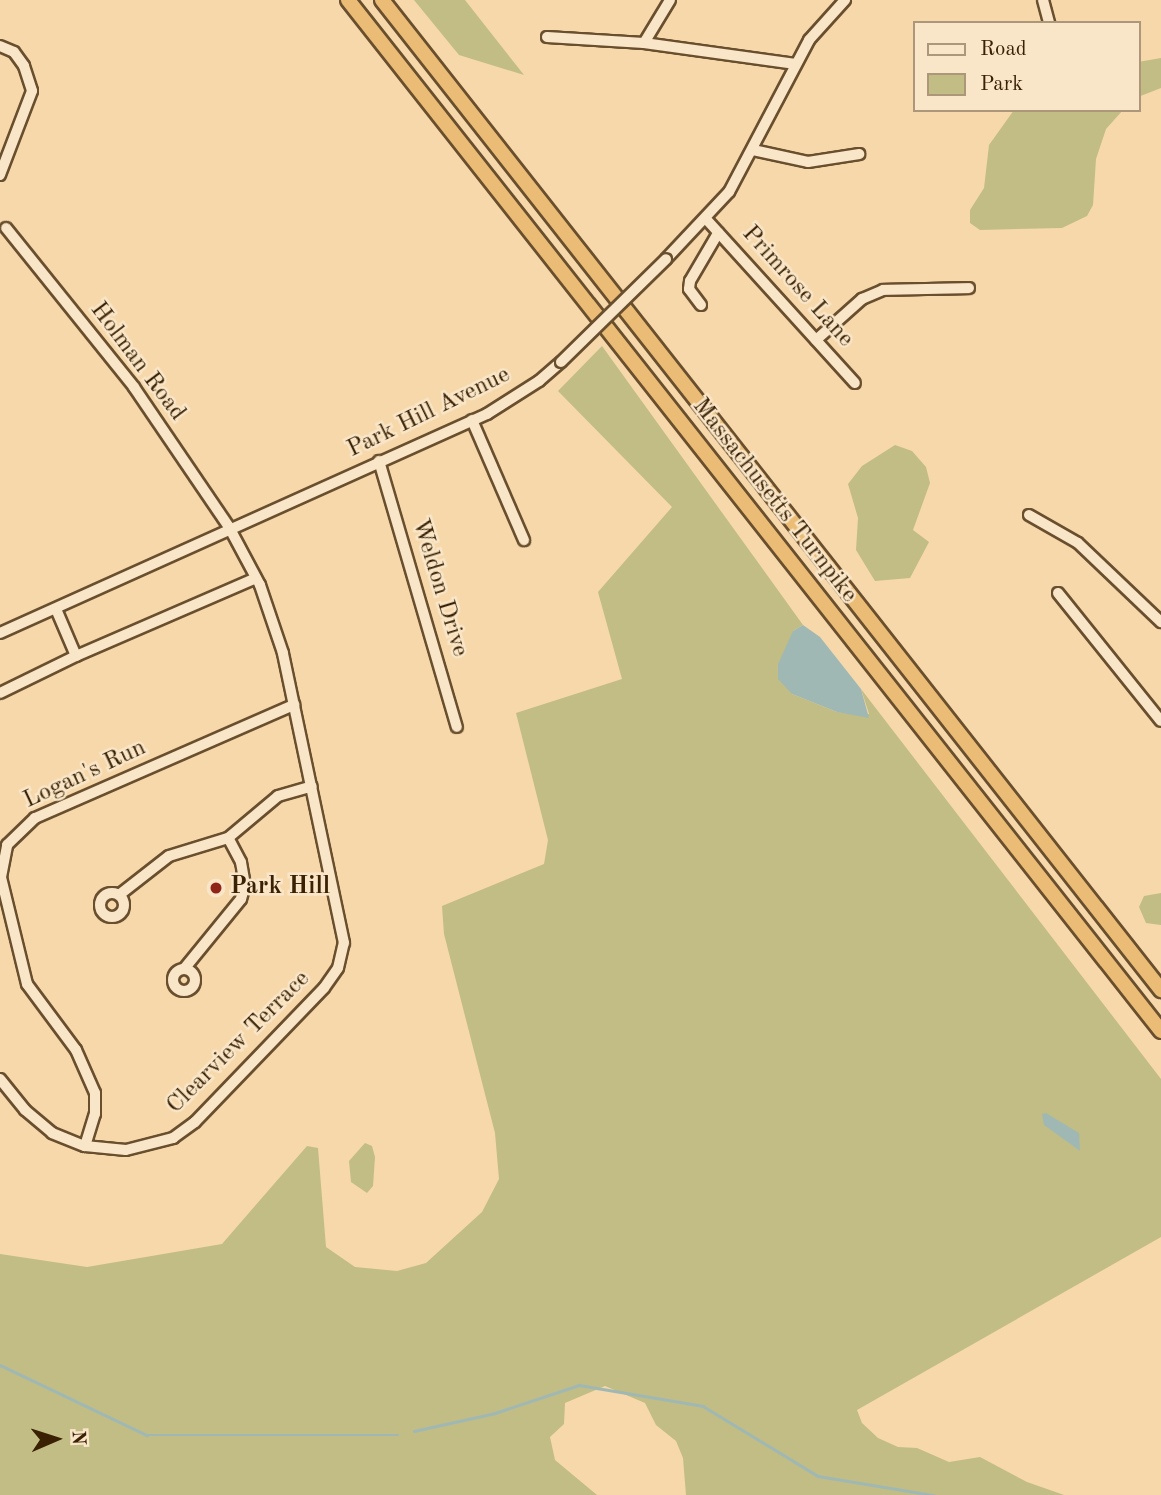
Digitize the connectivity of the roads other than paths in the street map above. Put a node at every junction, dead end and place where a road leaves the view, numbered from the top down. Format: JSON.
{"nodes":[{"id":1,"x":348,"y":0,"type":"edge"},
{"id":2,"x":382,"y":0,"type":"edge"},
{"id":3,"x":670,"y":0,"type":"edge"},
{"id":4,"x":845,"y":0,"type":"edge"},
{"id":5,"x":1043,"y":0,"type":"edge"},
{"id":6,"x":1048,"y":21,"type":"edge"},
{"id":7,"x":547,"y":37,"type":"dead end"},
{"id":8,"x":644,"y":43,"type":"junction"},
{"id":9,"x":0,"y":46,"type":"edge"},
{"id":10,"x":796,"y":64,"type":"junction"},
{"id":11,"x":752,"y":150,"type":"junction"},
{"id":12,"x":859,"y":153,"type":"dead end"},
{"id":13,"x":0,"y":175,"type":"edge"},
{"id":14,"x":707,"y":220,"type":"junction"},
{"id":15,"x":2,"y":226,"type":"edge"},
{"id":16,"x":718,"y":233,"type":"junction"},
{"id":17,"x":969,"y":288,"type":"dead end"},
{"id":18,"x":701,"y":305,"type":"dead end"},
{"id":19,"x":817,"y":340,"type":"junction"},
{"id":20,"x":855,"y":383,"type":"dead end"},
{"id":21,"x":472,"y":420,"type":"junction"},
{"id":22,"x":379,"y":461,"type":"junction"},
{"id":23,"x":1028,"y":515,"type":"dead end"},
{"id":24,"x":229,"y":527,"type":"junction"},
{"id":25,"x":524,"y":540,"type":"dead end"},
{"id":26,"x":256,"y":578,"type":"junction"},
{"id":27,"x":1058,"y":593,"type":"dead end"},
{"id":28,"x":57,"y":609,"type":"junction"},
{"id":29,"x":1161,"y":622,"type":"edge"},
{"id":30,"x":0,"y":633,"type":"edge"},
{"id":31,"x":76,"y":656,"type":"junction"},
{"id":32,"x":0,"y":693,"type":"edge"},
{"id":33,"x":294,"y":705,"type":"junction"},
{"id":34,"x":1161,"y":720,"type":"edge"},
{"id":35,"x":457,"y":727,"type":"dead end"},
{"id":36,"x":312,"y":786,"type":"junction"},
{"id":37,"x":228,"y":838,"type":"junction"},
{"id":38,"x":120,"y":895,"type":"dead end"},
{"id":39,"x":184,"y":969,"type":"dead end"},
{"id":40,"x":1161,"y":990,"type":"edge"},
{"id":41,"x":1161,"y":1031,"type":"edge"},
{"id":42,"x":0,"y":1079,"type":"edge"},
{"id":43,"x":85,"y":1146,"type":"junction"}],
"edges":[{"from":1,"to":41,"type":"highway","name":"Massachusetts Turnpike"},
{"from":2,"to":40,"type":"highway","name":"Massachusetts Turnpike"},
{"from":3,"to":8,"type":"street"},
{"from":4,"to":10,"type":"street","name":"Park Hill Avenue"},
{"from":5,"to":6,"type":"street"},
{"from":7,"to":8,"type":"street"},
{"from":8,"to":10,"type":"street"},
{"from":9,"to":13,"type":"street"},
{"from":10,"to":11,"type":"street","name":"Park Hill Avenue"},
{"from":11,"to":12,"type":"street"},
{"from":11,"to":14,"type":"street","name":"Park Hill Avenue"},
{"from":14,"to":16,"type":"street","name":"Primrose Lane"},
{"from":14,"to":21,"type":"street","name":"Park Hill Avenue","bridge":true},
{"from":15,"to":24,"type":"street","name":"Holman Road"},
{"from":16,"to":18,"type":"street"},
{"from":16,"to":19,"type":"street","name":"Primrose Lane"},
{"from":17,"to":19,"type":"street"},
{"from":19,"to":20,"type":"street","name":"Primrose Lane"},
{"from":21,"to":22,"type":"street","name":"Park Hill Avenue"},
{"from":21,"to":25,"type":"street"},
{"from":22,"to":24,"type":"street","name":"Park Hill Avenue"},
{"from":22,"to":35,"type":"street","name":"Weldon Drive"},
{"from":23,"to":29,"type":"street"},
{"from":24,"to":26,"type":"street","name":"Clearview Terrace"},
{"from":24,"to":28,"type":"street","name":"Park Hill Avenue"},
{"from":26,"to":31,"type":"street"},
{"from":26,"to":33,"type":"street","name":"Clearview Terrace"},
{"from":27,"to":34,"type":"street"},
{"from":28,"to":30,"type":"street","name":"Park Hill Avenue"},
{"from":28,"to":31,"type":"street"},
{"from":31,"to":32,"type":"street"},
{"from":33,"to":36,"type":"street","name":"Clearview Terrace"},
{"from":33,"to":43,"type":"street","name":"Logan's Run"},
{"from":36,"to":37,"type":"street"},
{"from":36,"to":43,"type":"street","name":"Clearview Terrace"},
{"from":37,"to":38,"type":"street"},
{"from":37,"to":39,"type":"street"},
{"from":42,"to":43,"type":"street","name":"Clearview Terrace"}]}
